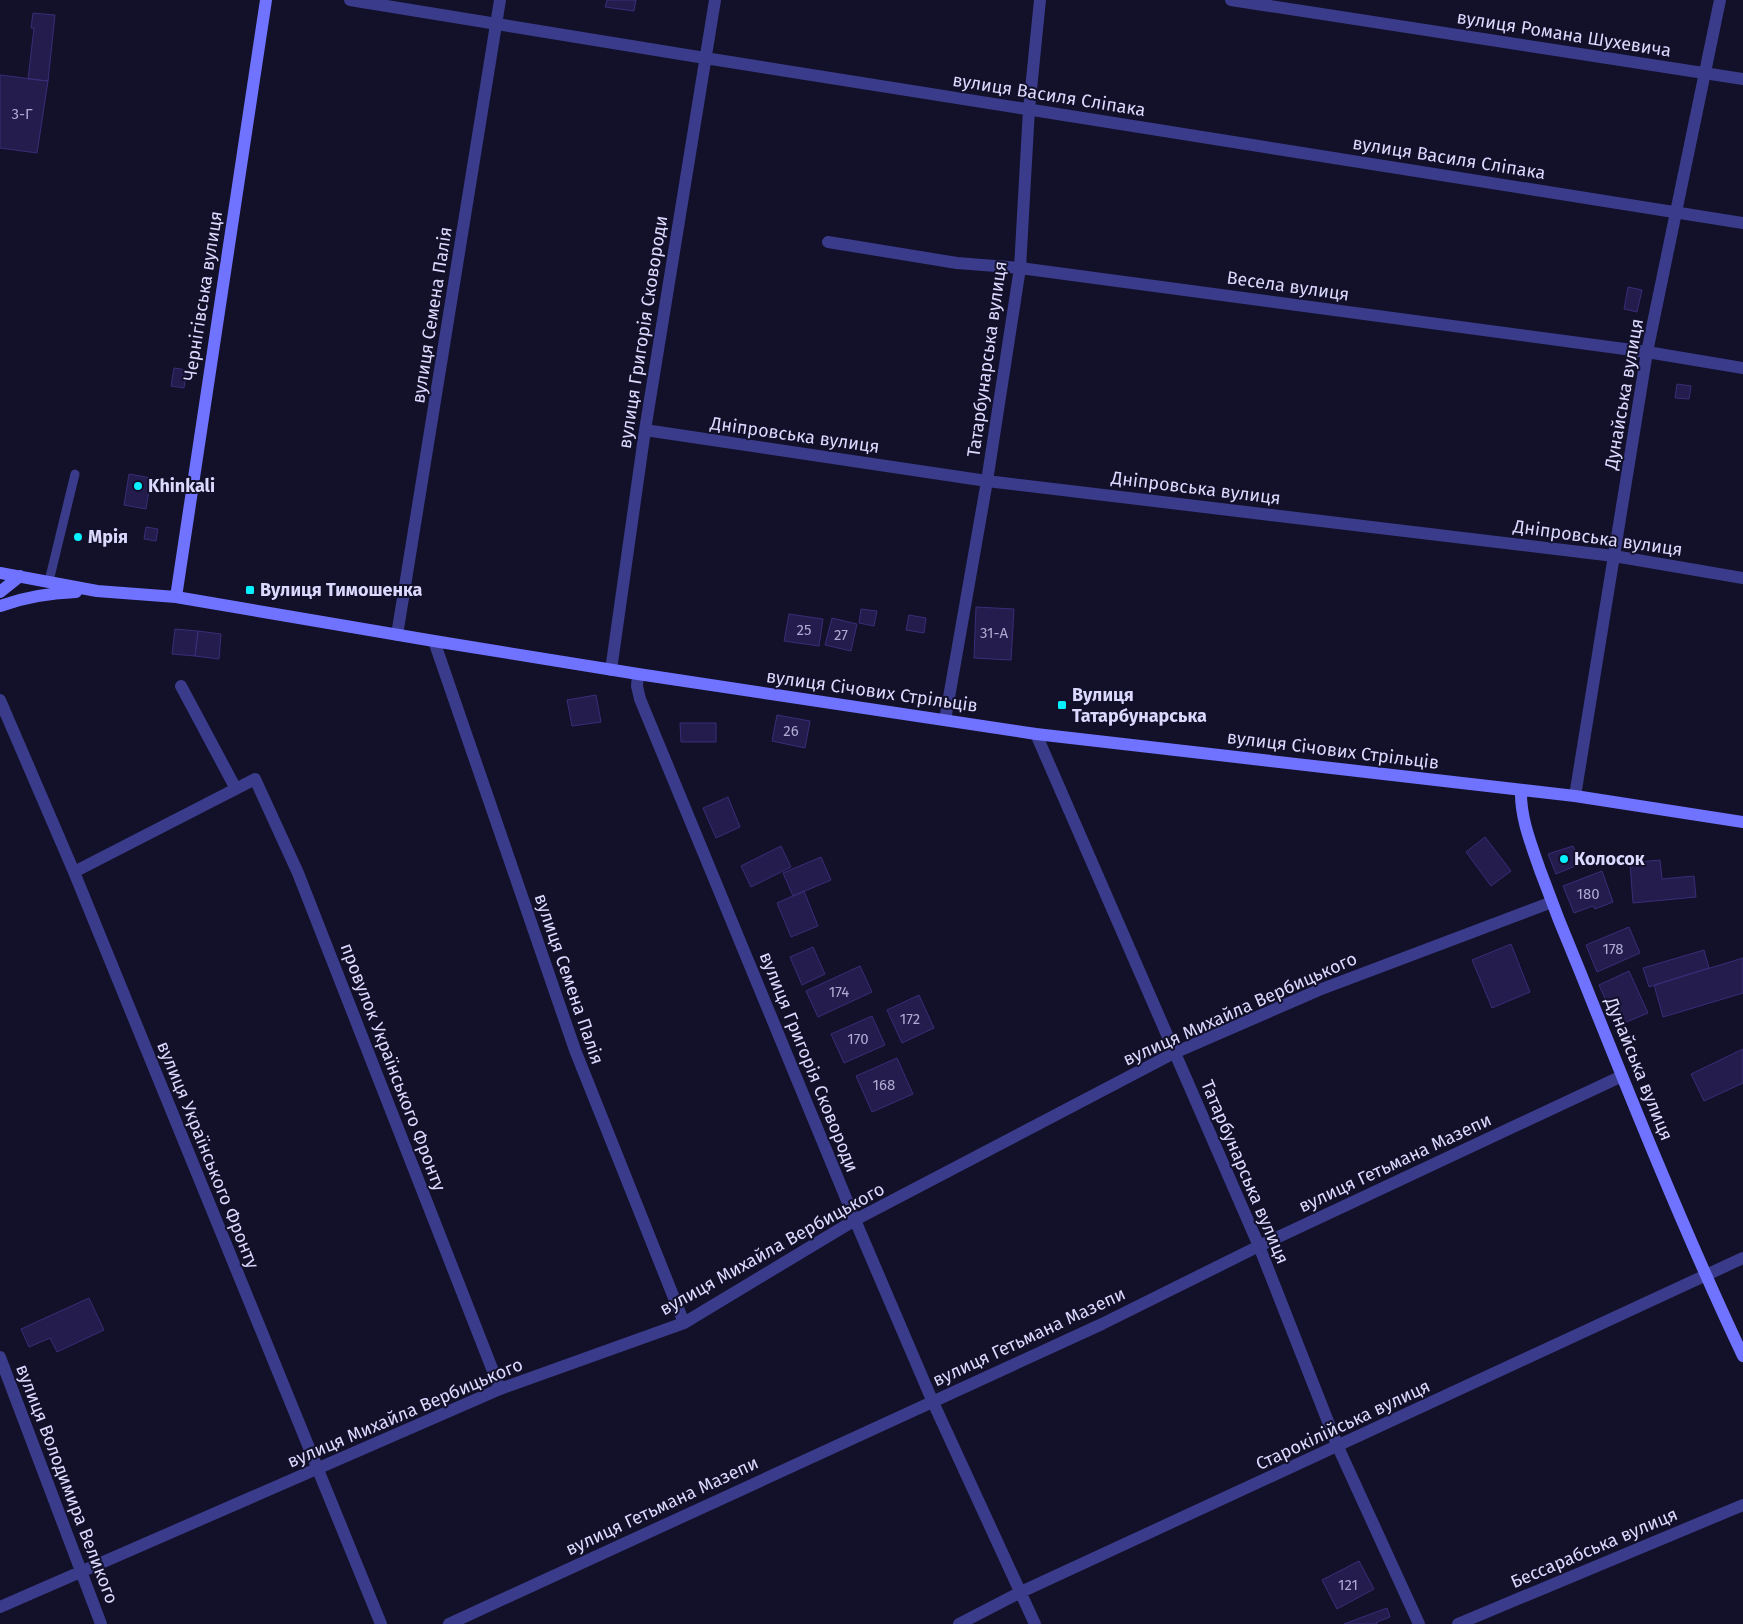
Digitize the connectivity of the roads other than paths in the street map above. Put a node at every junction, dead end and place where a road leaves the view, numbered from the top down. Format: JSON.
{"nodes":[{"id":1,"x":266,"y":0,"type":"edge"},
{"id":2,"x":350,"y":0,"type":"edge"},
{"id":3,"x":500,"y":0,"type":"edge"},
{"id":4,"x":715,"y":0,"type":"edge"},
{"id":5,"x":1040,"y":0,"type":"edge"},
{"id":6,"x":1231,"y":0,"type":"edge"},
{"id":7,"x":1720,"y":0,"type":"edge"},
{"id":8,"x":497,"y":24,"type":"junction"},
{"id":9,"x":705,"y":58,"type":"junction"},
{"id":10,"x":1705,"y":73,"type":"junction"},
{"id":11,"x":1743,"y":79,"type":"edge"},
{"id":12,"x":1029,"y":110,"type":"junction"},
{"id":13,"x":1677,"y":212,"type":"junction"},
{"id":14,"x":1743,"y":223,"type":"edge"},
{"id":15,"x":828,"y":242,"type":"dead end"},
{"id":16,"x":1020,"y":268,"type":"junction"},
{"id":17,"x":1647,"y":352,"type":"junction"},
{"id":18,"x":1743,"y":368,"type":"edge"},
{"id":19,"x":645,"y":430,"type":"junction"},
{"id":20,"x":75,"y":474,"type":"dead end"},
{"id":21,"x":987,"y":481,"type":"junction"},
{"id":22,"x":1614,"y":556,"type":"junction"},
{"id":23,"x":0,"y":573,"type":"edge"},
{"id":24,"x":20,"y":576,"type":"junction"},
{"id":25,"x":1743,"y":578,"type":"edge"},
{"id":26,"x":49,"y":581,"type":"junction"},
{"id":27,"x":97,"y":591,"type":"junction"},
{"id":28,"x":0,"y":592,"type":"edge"},
{"id":29,"x":176,"y":596,"type":"junction"},
{"id":30,"x":0,"y":606,"type":"edge"},
{"id":31,"x":397,"y":635,"type":"junction"},
{"id":32,"x":434,"y":641,"type":"junction"},
{"id":33,"x":611,"y":670,"type":"junction"},
{"id":34,"x":638,"y":674,"type":"junction"},
{"id":35,"x":181,"y":686,"type":"dead end"},
{"id":36,"x":0,"y":700,"type":"edge"},
{"id":37,"x":945,"y":720,"type":"junction"},
{"id":38,"x":1036,"y":734,"type":"junction"},
{"id":39,"x":236,"y":789,"type":"junction"},
{"id":40,"x":1521,"y":790,"type":"junction"},
{"id":41,"x":1575,"y":796,"type":"junction"},
{"id":42,"x":1743,"y":822,"type":"edge"},
{"id":43,"x":74,"y":872,"type":"junction"},
{"id":44,"x":1552,"y":902,"type":"junction"},
{"id":45,"x":1174,"y":1053,"type":"junction"},
{"id":46,"x":1622,"y":1076,"type":"junction"},
{"id":47,"x":855,"y":1220,"type":"junction"},
{"id":48,"x":1259,"y":1246,"type":"junction"},
{"id":49,"x":1743,"y":1258,"type":"edge"},
{"id":50,"x":1706,"y":1276,"type":"junction"},
{"id":51,"x":684,"y":1323,"type":"junction"},
{"id":52,"x":1743,"y":1356,"type":"edge"},
{"id":53,"x":0,"y":1357,"type":"edge"},
{"id":54,"x":500,"y":1388,"type":"junction"},
{"id":55,"x":932,"y":1400,"type":"junction"},
{"id":56,"x":1338,"y":1447,"type":"junction"},
{"id":57,"x":317,"y":1470,"type":"junction"},
{"id":58,"x":1743,"y":1505,"type":"edge"},
{"id":59,"x":82,"y":1572,"type":"junction"},
{"id":60,"x":1021,"y":1592,"type":"junction"},
{"id":61,"x":0,"y":1607,"type":"edge"},
{"id":62,"x":102,"y":1624,"type":"edge"},
{"id":63,"x":381,"y":1624,"type":"edge"},
{"id":64,"x":449,"y":1624,"type":"edge"},
{"id":65,"x":959,"y":1624,"type":"edge"},
{"id":66,"x":1035,"y":1624,"type":"edge"},
{"id":67,"x":1419,"y":1624,"type":"edge"},
{"id":68,"x":1458,"y":1624,"type":"edge"}],
"edges":[{"from":1,"to":29,"type":"main road","name":"Чернігівська вулиця"},
{"from":2,"to":8,"type":"street","name":"вулиця Василя Сліпака"},
{"from":3,"to":8,"type":"street","name":"вулиця Семена Палія"},
{"from":4,"to":9,"type":"street","name":"вулиця Григорія Сковороди"},
{"from":5,"to":12,"type":"street","name":"Татарбунарська вулиця"},
{"from":6,"to":10,"type":"street","name":"вулиця Романа Шухевича"},
{"from":7,"to":10,"type":"street","name":"Дунайська вулиця"},
{"from":8,"to":9,"type":"street","name":"вулиця Василя Сліпака"},
{"from":8,"to":31,"type":"street","name":"вулиця Семена Палія"},
{"from":9,"to":12,"type":"street","name":"вулиця Василя Сліпака"},
{"from":9,"to":19,"type":"street","name":"вулиця Григорія Сковороди"},
{"from":10,"to":11,"type":"street","name":"вулиця Романа Шухевича"},
{"from":10,"to":13,"type":"street","name":"Дунайська вулиця"},
{"from":12,"to":13,"type":"street","name":"вулиця Василя Сліпака"},
{"from":12,"to":16,"type":"street","name":"Татарбунарська вулиця"},
{"from":13,"to":14,"type":"street","name":"вулиця Василя Сліпака"},
{"from":13,"to":17,"type":"street","name":"Дунайська вулиця"},
{"from":15,"to":16,"type":"street","name":"Весела вулиця"},
{"from":16,"to":17,"type":"street","name":"Весела вулиця"},
{"from":16,"to":21,"type":"street","name":"Татарбунарська вулиця"},
{"from":17,"to":18,"type":"street","name":"Весела вулиця"},
{"from":17,"to":22,"type":"street","name":"Дунайська вулиця"},
{"from":19,"to":21,"type":"street","name":"Дніпровська вулиця"},
{"from":19,"to":33,"type":"street","name":"вулиця Григорія Сковороди"},
{"from":20,"to":26,"type":"lane"},
{"from":21,"to":22,"type":"street","name":"Дніпровська вулиця"},
{"from":21,"to":37,"type":"street","name":"Татарбунарська вулиця"},
{"from":22,"to":25,"type":"street","name":"Дніпровська вулиця"},
{"from":22,"to":41,"type":"street","name":"Дунайська вулиця"},
{"from":23,"to":24,"type":"main road","name":"вулиця Січових Стрільців"},
{"from":24,"to":26,"type":"main road","name":"вулиця Січових Стрільців"},
{"from":24,"to":28,"type":"main road"},
{"from":26,"to":27,"type":"main road","name":"вулиця Січових Стрільців"},
{"from":27,"to":29,"type":"main road","name":"вулиця Січових Стрільців"},
{"from":27,"to":30,"type":"main road"},
{"from":29,"to":31,"type":"main road","name":"вулиця Січових Стрільців"},
{"from":31,"to":32,"type":"main road","name":"вулиця Січових Стрільців"},
{"from":32,"to":33,"type":"main road","name":"вулиця Січових Стрільців"},
{"from":32,"to":51,"type":"street","name":"вулиця Семена Палія"},
{"from":33,"to":34,"type":"main road","name":"вулиця Січових Стрільців"},
{"from":34,"to":37,"type":"main road","name":"вулиця Січових Стрільців"},
{"from":34,"to":47,"type":"street","name":"вулиця Григорія Сковороди"},
{"from":35,"to":39,"type":"street"},
{"from":36,"to":43,"type":"street","name":"вулиця Українського Фронту"},
{"from":37,"to":38,"type":"main road","name":"вулиця Січових Стрільців"},
{"from":38,"to":40,"type":"main road","name":"вулиця Січових Стрільців"},
{"from":38,"to":45,"type":"street","name":"Татарбунарська вулиця"},
{"from":39,"to":43,"type":"street","name":"провулок Українського Фронту"},
{"from":39,"to":54,"type":"street","name":"провулок Українського Фронту"},
{"from":40,"to":41,"type":"main road","name":"вулиця Січових Стрільців"},
{"from":40,"to":44,"type":"main road","name":"Дунайська вулиця"},
{"from":41,"to":42,"type":"main road","name":"вулиця Січових Стрільців"},
{"from":43,"to":57,"type":"street","name":"вулиця Українського Фронту"},
{"from":44,"to":45,"type":"street","name":"вулиця Михайла Вербицького"},
{"from":44,"to":46,"type":"main road","name":"Дунайська вулиця"},
{"from":45,"to":47,"type":"street","name":"вулиця Михайла Вербицького"},
{"from":45,"to":48,"type":"street","name":"Татарбунарська вулиця"},
{"from":46,"to":48,"type":"street","name":"вулиця Гетьмана Мазепи"},
{"from":46,"to":50,"type":"main road","name":"Дунайська вулиця"},
{"from":47,"to":51,"type":"street","name":"вулиця Михайла Вербицького"},
{"from":47,"to":55,"type":"street","name":"вулиця Григорія Сковороди"},
{"from":48,"to":55,"type":"street","name":"вулиця Гетьмана Мазепи"},
{"from":48,"to":56,"type":"street","name":"Татарбунарська вулиця"},
{"from":49,"to":50,"type":"street","name":"Старокілійська вулиця"},
{"from":50,"to":52,"type":"main road","name":"Дунайська вулиця"},
{"from":50,"to":56,"type":"street","name":"Старокілійська вулиця"},
{"from":51,"to":54,"type":"street","name":"вулиця Михайла Вербицького"},
{"from":53,"to":59,"type":"street","name":"вулиця Володимира Великого"},
{"from":54,"to":57,"type":"street","name":"вулиця Михайла Вербицького"},
{"from":55,"to":60,"type":"street","name":"вулиця Григорія Сковороди"},
{"from":55,"to":64,"type":"street","name":"вулиця Гетьмана Мазепи"},
{"from":56,"to":60,"type":"street","name":"Старокілійська вулиця"},
{"from":56,"to":67,"type":"street","name":"Татарбунарська вулиця"},
{"from":57,"to":59,"type":"street","name":"вулиця Михайла Вербицького"},
{"from":57,"to":63,"type":"street","name":"вулиця Українського Фронту"},
{"from":58,"to":68,"type":"street","name":"Бессарабська вулиця"},
{"from":59,"to":61,"type":"street","name":"вулиця Михайла Вербицького"},
{"from":59,"to":62,"type":"street","name":"вулиця Володимира Великого"},
{"from":60,"to":65,"type":"street","name":"Старокілійська вулиця"},
{"from":60,"to":66,"type":"street","name":"вулиця Григорія Сковороди"}]}
